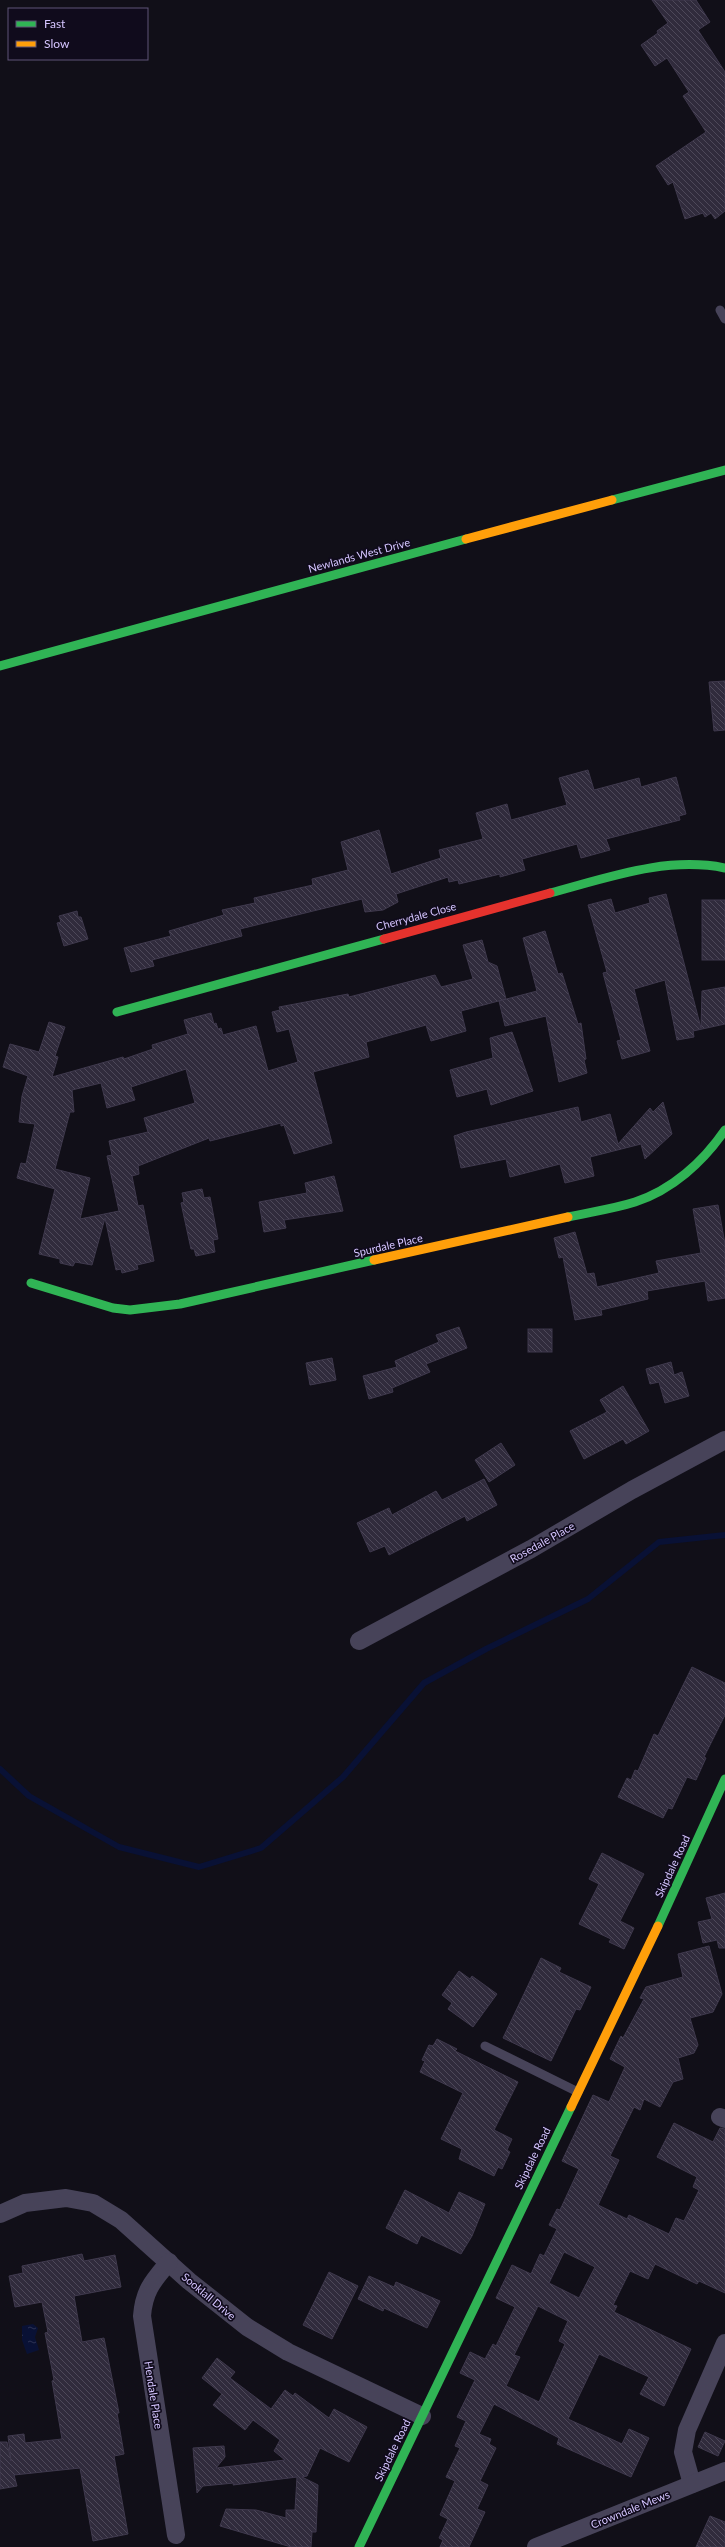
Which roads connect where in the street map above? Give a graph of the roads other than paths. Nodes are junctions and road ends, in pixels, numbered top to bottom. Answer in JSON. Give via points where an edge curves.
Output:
{"nodes":[{"id":1,"x":720,"y":310,"type":"dead end"},
{"id":2,"x":725,"y":319,"type":"edge"},
{"id":3,"x":725,"y":470,"type":"edge"},
{"id":4,"x":0,"y":666,"type":"edge"},
{"id":5,"x":725,"y":868,"type":"edge"},
{"id":6,"x":117,"y":1012,"type":"dead end"},
{"id":7,"x":725,"y":1130,"type":"edge"},
{"id":8,"x":31,"y":1283,"type":"dead end"},
{"id":9,"x":725,"y":1440,"type":"edge"},
{"id":10,"x":359,"y":1641,"type":"dead end"},
{"id":11,"x":725,"y":1779,"type":"edge"},
{"id":12,"x":485,"y":2046,"type":"dead end"},
{"id":13,"x":578,"y":2092,"type":"junction"},
{"id":14,"x":0,"y":2214,"type":"edge"},
{"id":15,"x":169,"y":2262,"type":"junction"},
{"id":16,"x":725,"y":2343,"type":"edge"},
{"id":17,"x":422,"y":2416,"type":"junction"},
{"id":18,"x":725,"y":2471,"type":"edge"},
{"id":19,"x":692,"y":2484,"type":"junction"},
{"id":20,"x":176,"y":2535,"type":"dead end"},
{"id":21,"x":359,"y":2547,"type":"edge"},
{"id":22,"x":536,"y":2547,"type":"edge"}],
"edges":[{"from":1,"to":2,"type":"lane"},
{"from":3,"to":4,"type":"street","name":"Newlands West Drive"},
{"from":5,"to":6,"type":"street","name":"Cherrydale Close","via":[[688,863],[602,879]]},
{"from":7,"to":8,"type":"street","name":"Spurdale Place","via":[[714,1148],[692,1170],[666,1188],[635,1202],[180,1304],[130,1310],[113,1308]]},
{"from":9,"to":10,"type":"street","name":"Rosedale Place","via":[[531,1549]]},
{"from":11,"to":13,"type":"street","name":"Skipdale Road"},
{"from":12,"to":13,"type":"lane"},
{"from":13,"to":17,"type":"street","name":"Skipdale Road"},
{"from":14,"to":15,"type":"street","name":"Sooklall Drive","via":[[25,2203],[66,2198],[81,2199],[111,2212]]},
{"from":15,"to":17,"type":"street","name":"Sooklall Drive","via":[[247,2328],[272,2344]]},
{"from":15,"to":20,"type":"street","name":"Hendale Place","via":[[149,2286],[143,2298],[142,2316]]},
{"from":16,"to":19,"type":"street","via":[[687,2430],[683,2452]]},
{"from":17,"to":21,"type":"street","name":"Skipdale Road"},
{"from":18,"to":19,"type":"street","name":"Crowndale Mews"},
{"from":19,"to":22,"type":"street","name":"Crowndale Mews"}]}
